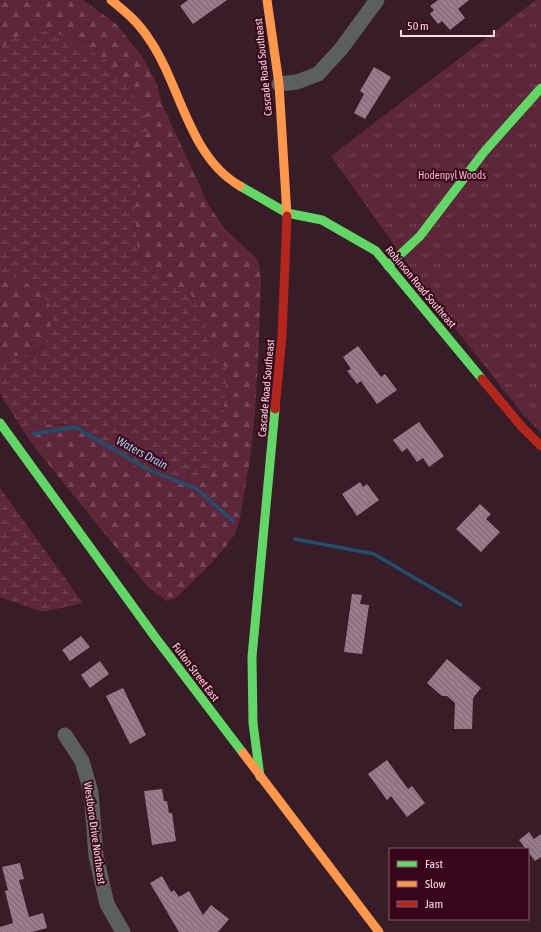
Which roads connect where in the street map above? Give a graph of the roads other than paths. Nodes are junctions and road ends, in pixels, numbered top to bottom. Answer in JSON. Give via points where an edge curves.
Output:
{"nodes":[{"id":1,"x":111,"y":0,"type":"edge"},
{"id":2,"x":267,"y":0,"type":"edge"},
{"id":3,"x":377,"y":0,"type":"edge"},
{"id":4,"x":279,"y":84,"type":"junction"},
{"id":5,"x":541,"y":88,"type":"edge"},
{"id":6,"x":286,"y":213,"type":"junction"},
{"id":7,"x":388,"y":266,"type":"junction"},
{"id":8,"x":0,"y":423,"type":"edge"},
{"id":9,"x":541,"y":446,"type":"edge"},
{"id":10,"x":65,"y":735,"type":"dead end"},
{"id":11,"x":260,"y":777,"type":"junction"},
{"id":12,"x":124,"y":932,"type":"edge"},
{"id":13,"x":378,"y":932,"type":"edge"}],
"edges":[{"from":1,"to":6,"type":"main road","name":"Robinson Road Southeast","via":[[133,18],[150,40],[171,79],[199,143],[216,166],[233,182]]},
{"from":2,"to":4,"type":"main road","name":"Cascade Road Southeast"},
{"from":3,"to":4,"type":"street","via":[[341,49],[318,74],[297,82]]},
{"from":4,"to":6,"type":"main road","name":"Cascade Road Southeast"},
{"from":5,"to":7,"type":"main road","via":[[484,152],[420,236]]},
{"from":6,"to":7,"type":"main road","name":"Robinson Road Southeast","via":[[322,220],[376,251]]},
{"from":6,"to":11,"type":"main road","name":"Cascade Road Southeast","via":[[282,336],[252,657],[253,723]]},
{"from":7,"to":9,"type":"main road","name":"Robinson Road Southeast","via":[[522,427]]},
{"from":8,"to":11,"type":"main road","name":"Fulton Street East"},
{"from":10,"to":12,"type":"street","name":"Westboro Drive Northeast","via":[[82,761],[91,792],[96,856],[107,904]]},
{"from":11,"to":13,"type":"main road","name":"Fulton Street East"}]}
